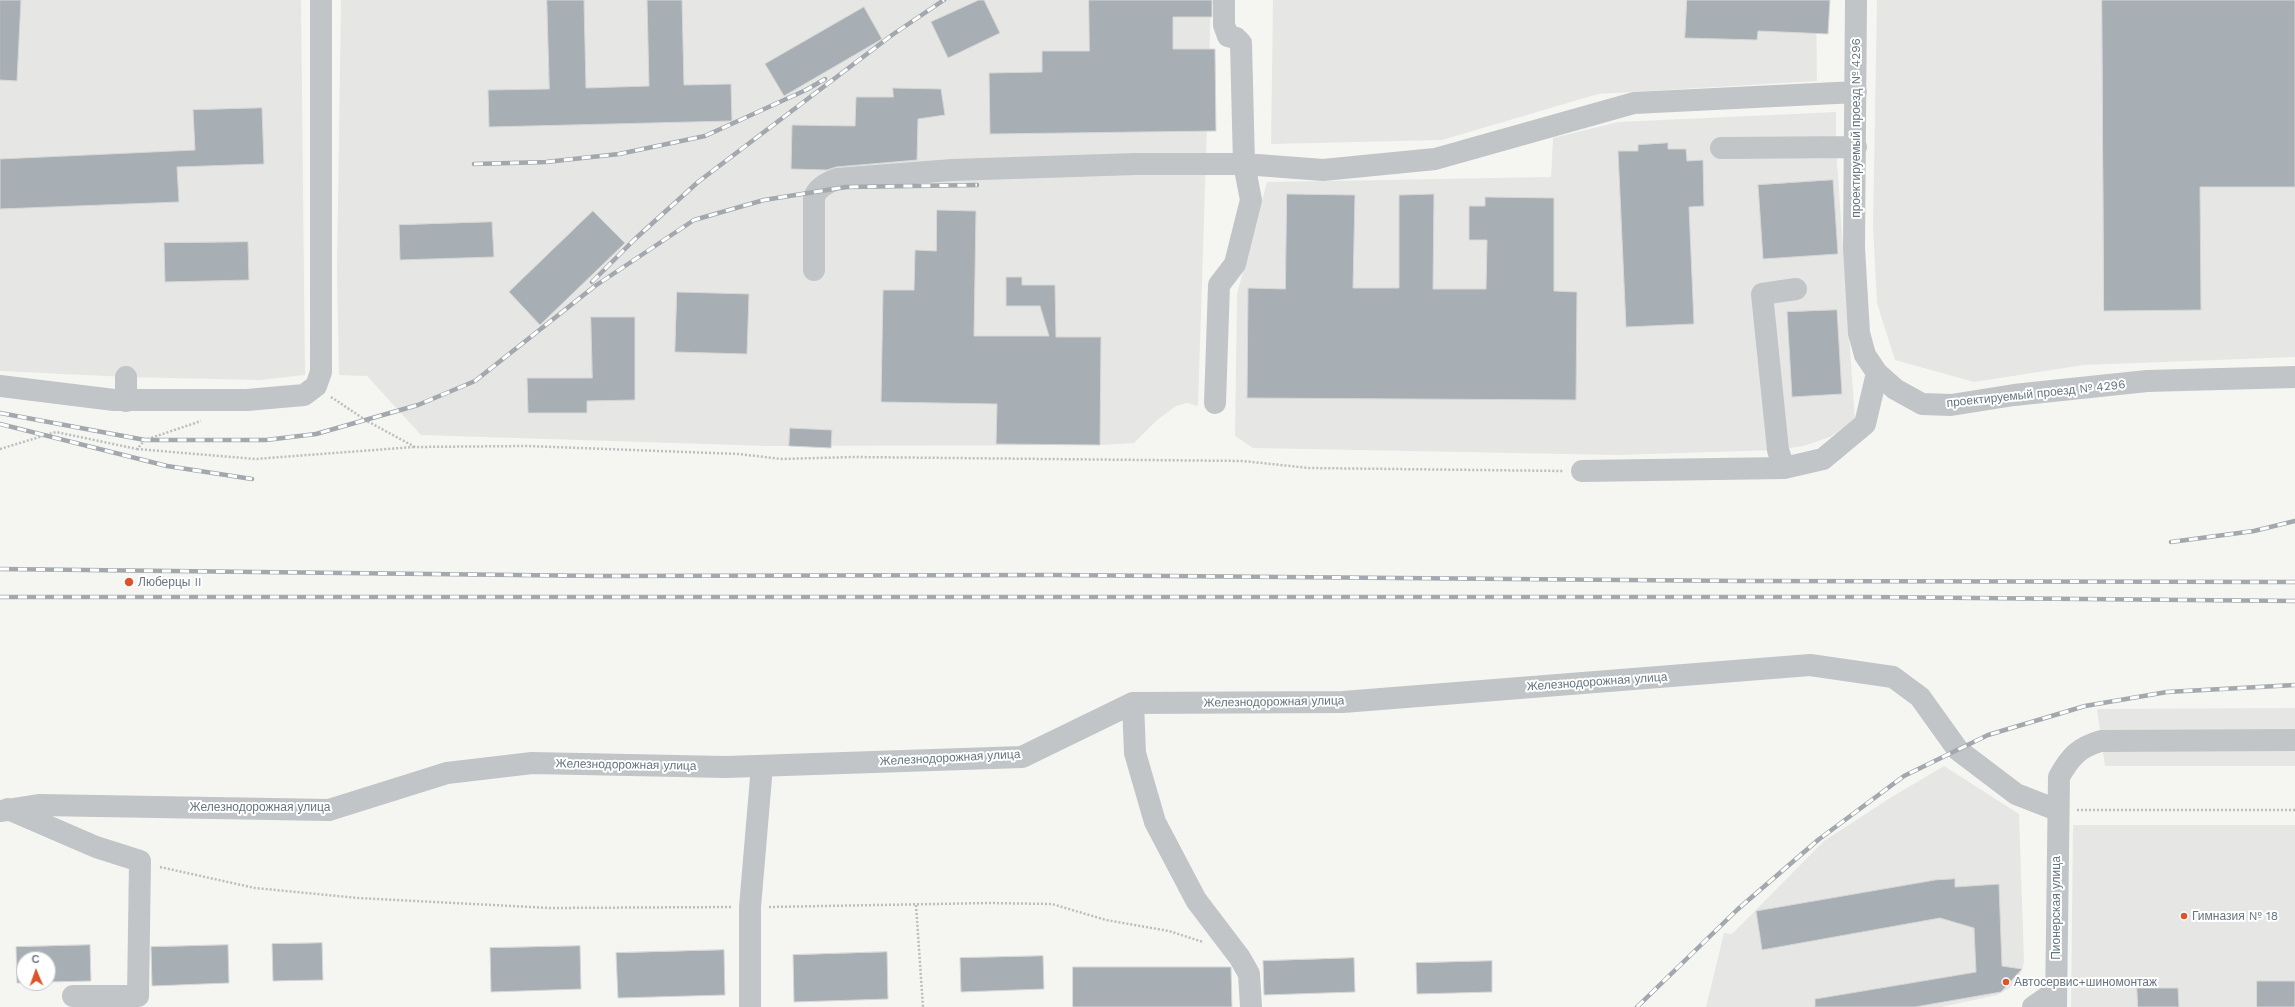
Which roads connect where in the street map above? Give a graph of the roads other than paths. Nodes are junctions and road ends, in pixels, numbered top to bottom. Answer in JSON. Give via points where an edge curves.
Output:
{"nodes":[{"id":1,"x":321,"y":0,"type":"edge"},
{"id":2,"x":1224,"y":0,"type":"edge"},
{"id":3,"x":1856,"y":0,"type":"edge"},
{"id":4,"x":1856,"y":92,"type":"junction"},
{"id":5,"x":1856,"y":147,"type":"junction"},
{"id":6,"x":1721,"y":148,"type":"dead end"},
{"id":7,"x":1244,"y":164,"type":"junction"},
{"id":8,"x":814,"y":270,"type":"dead end"},
{"id":9,"x":1796,"y":289,"type":"dead end"},
{"id":10,"x":1877,"y":373,"type":"junction"},
{"id":11,"x":2295,"y":376,"type":"edge"},
{"id":12,"x":126,"y":377,"type":"dead end"},
{"id":13,"x":0,"y":386,"type":"edge"},
{"id":14,"x":126,"y":401,"type":"junction"},
{"id":15,"x":1215,"y":403,"type":"dead end"},
{"id":16,"x":1784,"y":468,"type":"junction"},
{"id":17,"x":1582,"y":472,"type":"road end"},
{"id":18,"x":1133,"y":703,"type":"junction"},
{"id":19,"x":2295,"y":740,"type":"edge"},
{"id":20,"x":762,"y":766,"type":"junction"},
{"id":21,"x":4,"y":810,"type":"edge"},
{"id":22,"x":2057,"y":810,"type":"junction"},
{"id":23,"x":73,"y":996,"type":"dead end"},
{"id":24,"x":2056,"y":999,"type":"edge"},
{"id":25,"x":750,"y":1006,"type":"dead end"},
{"id":26,"x":1251,"y":1007,"type":"edge"},
{"id":27,"x":2032,"y":1007,"type":"edge"}],
"edges":[{"from":1,"to":14,"type":"street","via":[[321,372],[316,386],[304,395],[247,400]]},
{"from":2,"to":7,"type":"street","via":[[1224,25],[1228,36],[1236,38],[1241,44]]},
{"from":3,"to":4,"type":"street","name":"проектируемый проезд № 4296"},
{"from":4,"to":5,"type":"street","name":"проектируемый проезд № 4296"},
{"from":4,"to":7,"type":"street","via":[[1634,103],[1434,159],[1323,170]]},
{"from":5,"to":6,"type":"street"},
{"from":5,"to":10,"type":"street","name":"проектируемый проезд № 4296","via":[[1854,255],[1859,333],[1865,355]]},
{"from":7,"to":8,"type":"street","via":[[1136,164],[952,170],[837,179],[825,184],[814,197]]},
{"from":7,"to":15,"type":"street","via":[[1251,200],[1235,264],[1219,285]]},
{"from":9,"to":16,"type":"street","via":[[1762,294],[1778,450]]},
{"from":10,"to":11,"type":"street","name":"проектируемый проезд № 4296","via":[[1895,389],[1922,404],[1951,405],[2014,395],[2147,381]]},
{"from":10,"to":16,"type":"street","via":[[1864,424],[1823,459]]},
{"from":12,"to":14,"type":"street"},
{"from":13,"to":14,"type":"street"},
{"from":16,"to":17,"type":"street"},
{"from":18,"to":20,"type":"street","name":"Железнодорожная улица","via":[[1022,757]]},
{"from":18,"to":22,"type":"street","name":"Железнодорожная улица","via":[[1343,702],[1810,665],[1893,677],[1920,697],[1958,750],[2016,794]]},
{"from":18,"to":26,"type":"street","via":[[1135,753],[1155,822],[1196,900],[1249,974]]},
{"from":19,"to":22,"type":"street","name":"Пионерская улица","via":[[2108,740],[2090,744],[2070,757],[2059,777]]},
{"from":20,"to":21,"type":"street","name":"Железнодорожная улица","via":[[532,763],[447,773],[329,810],[40,805]]},
{"from":20,"to":25,"type":"street","via":[[750,907]]},
{"from":21,"to":23,"type":"street","via":[[96,847],[140,861],[138,996]]},
{"from":22,"to":24,"type":"street","name":"Пионерская улица"},
{"from":24,"to":27,"type":"street"}]}
